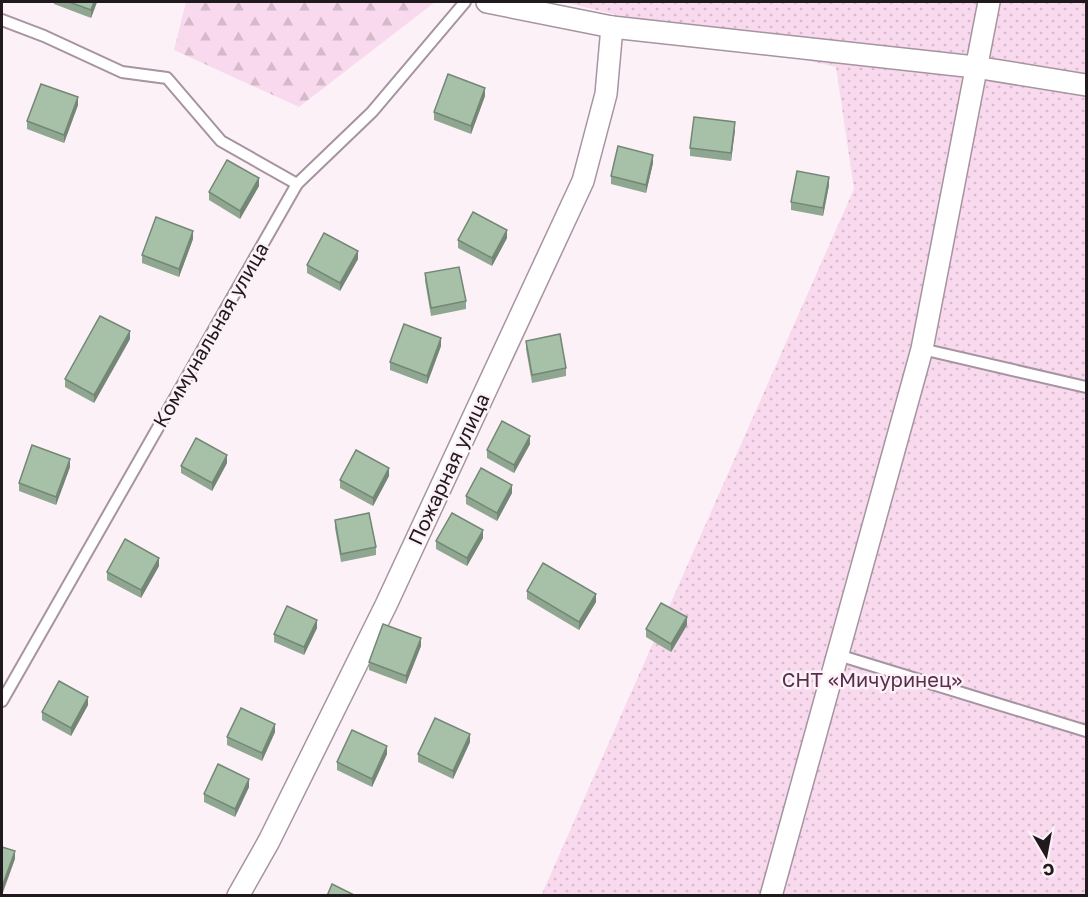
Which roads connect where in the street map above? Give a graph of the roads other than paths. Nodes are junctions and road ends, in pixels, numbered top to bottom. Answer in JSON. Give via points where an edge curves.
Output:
{"nodes":[{"id":1,"x":465,"y":2,"type":"edge"},
{"id":2,"x":487,"y":2,"type":"edge"},
{"id":3,"x":988,"y":2,"type":"edge"},
{"id":4,"x":2,"y":20,"type":"edge"},
{"id":5,"x":612,"y":27,"type":"junction"},
{"id":6,"x":975,"y":67,"type":"junction"},
{"id":7,"x":1086,"y":85,"type":"edge"},
{"id":8,"x":297,"y":184,"type":"junction"},
{"id":9,"x":922,"y":349,"type":"junction"},
{"id":10,"x":1086,"y":387,"type":"edge"},
{"id":11,"x":838,"y":655,"type":"junction"},
{"id":12,"x":2,"y":701,"type":"edge"},
{"id":13,"x":1086,"y":731,"type":"edge"},
{"id":14,"x":238,"y":896,"type":"edge"},
{"id":15,"x":771,"y":896,"type":"edge"}],
"edges":[{"from":1,"to":8,"type":"lane","name":"Коммунальная улица","via":[[372,112]]},
{"from":2,"to":5,"type":"street"},
{"from":3,"to":6,"type":"street"},
{"from":4,"to":8,"type":"lane","via":[[122,72],[167,78],[221,141]]},
{"from":5,"to":6,"type":"street"},
{"from":5,"to":14,"type":"street","name":"Пожарная улица","via":[[606,94],[583,181],[386,605]]},
{"from":6,"to":7,"type":"street"},
{"from":6,"to":9,"type":"street"},
{"from":8,"to":12,"type":"lane","name":"Коммунальная улица"},
{"from":9,"to":10,"type":"lane"},
{"from":9,"to":11,"type":"street"},
{"from":11,"to":13,"type":"lane"},
{"from":11,"to":15,"type":"street"}]}
